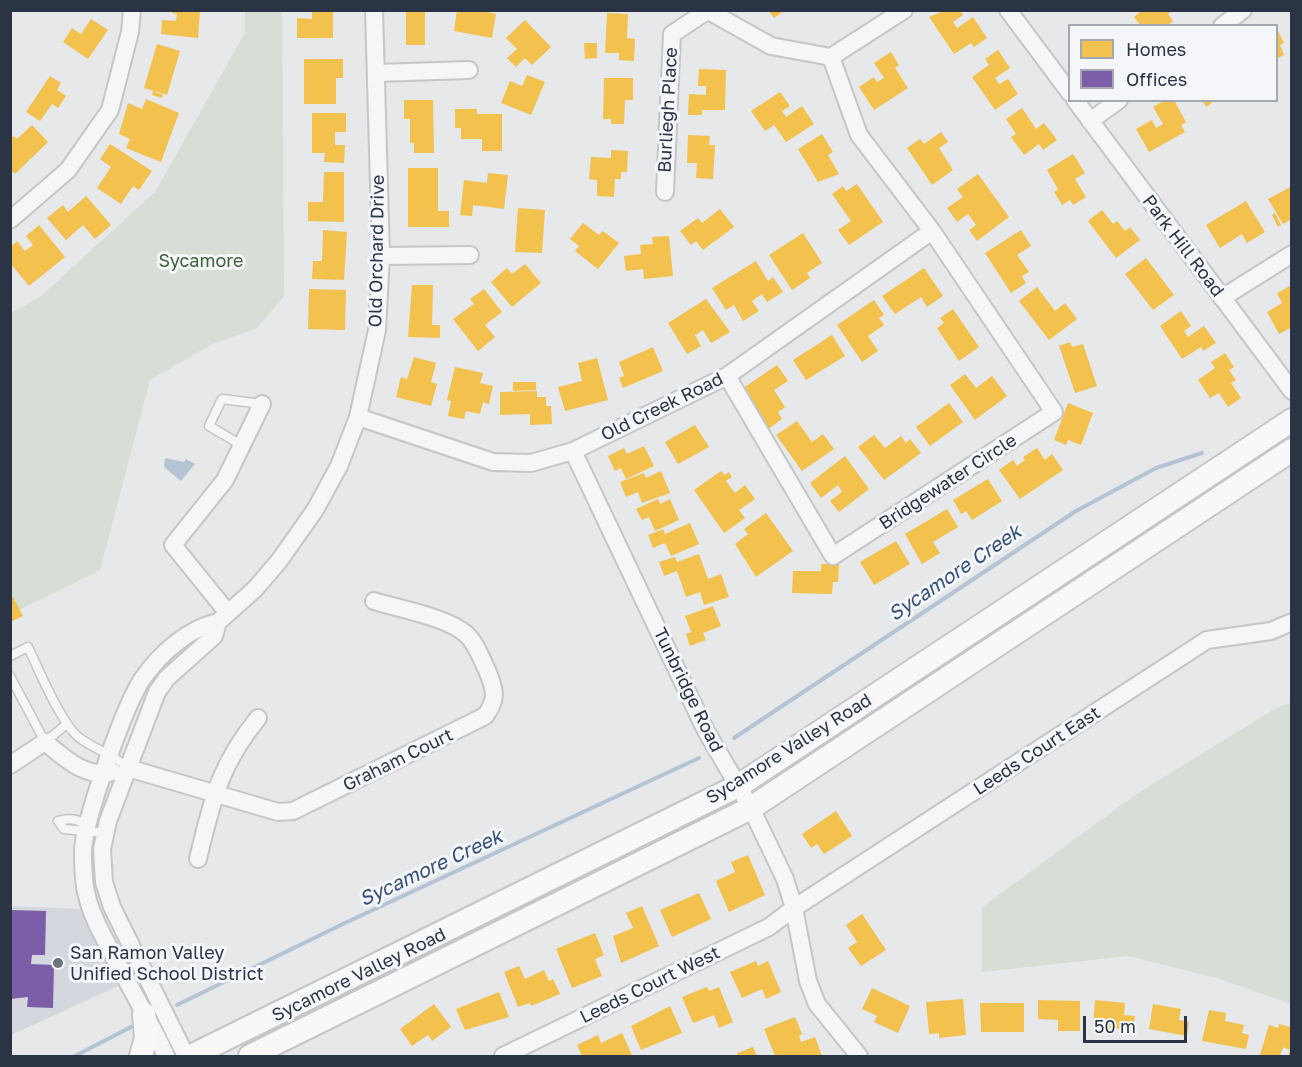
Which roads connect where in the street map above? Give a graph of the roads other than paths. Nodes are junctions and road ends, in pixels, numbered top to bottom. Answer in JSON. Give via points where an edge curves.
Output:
{"nodes":[{"id":1,"x":132,"y":10,"type":"edge"},
{"id":2,"x":374,"y":10,"type":"edge"},
{"id":3,"x":904,"y":10,"type":"edge"},
{"id":4,"x":1008,"y":10,"type":"edge"},
{"id":5,"x":1243,"y":10,"type":"edge"},
{"id":6,"x":707,"y":11,"type":"edge"},
{"id":7,"x":1225,"y":24,"type":"edge"},
{"id":8,"x":831,"y":57,"type":"junction"},
{"id":9,"x":469,"y":70,"type":"dead end"},
{"id":10,"x":376,"y":73,"type":"junction"},
{"id":11,"x":1068,"y":90,"type":"edge"},
{"id":12,"x":1076,"y":102,"type":"edge"},
{"id":13,"x":1116,"y":102,"type":"edge"},
{"id":14,"x":1090,"y":121,"type":"junction"},
{"id":15,"x":664,"y":192,"type":"dead end"},
{"id":16,"x":10,"y":220,"type":"edge"},
{"id":17,"x":932,"y":231,"type":"junction"},
{"id":18,"x":1292,"y":254,"type":"edge"},
{"id":19,"x":470,"y":255,"type":"dead end"},
{"id":20,"x":381,"y":256,"type":"junction"},
{"id":21,"x":1222,"y":298,"type":"junction"},
{"id":22,"x":727,"y":376,"type":"junction"},
{"id":23,"x":1292,"y":391,"type":"edge"},
{"id":24,"x":262,"y":404,"type":"joint"},
{"id":25,"x":358,"y":417,"type":"junction"},
{"id":26,"x":1292,"y":420,"type":"edge"},
{"id":27,"x":243,"y":446,"type":"junction"},
{"id":28,"x":1292,"y":450,"type":"edge"},
{"id":29,"x":573,"y":452,"type":"junction"},
{"id":30,"x":374,"y":601,"type":"dead end"},
{"id":31,"x":223,"y":618,"type":"junction"},
{"id":32,"x":1292,"y":622,"type":"edge"},
{"id":33,"x":10,"y":656,"type":"edge"},
{"id":34,"x":10,"y":676,"type":"edge"},
{"id":35,"x":258,"y":718,"type":"dead end"},
{"id":36,"x":67,"y":724,"type":"junction"},
{"id":37,"x":45,"y":742,"type":"junction"},
{"id":38,"x":112,"y":754,"type":"junction"},
{"id":39,"x":10,"y":765,"type":"edge"},
{"id":40,"x":128,"y":768,"type":"junction"},
{"id":41,"x":104,"y":774,"type":"junction"},
{"id":42,"x":738,"y":786,"type":"junction"},
{"id":43,"x":213,"y":795,"type":"junction"},
{"id":44,"x":751,"y":808,"type":"junction"},
{"id":45,"x":88,"y":830,"type":"junction"},
{"id":46,"x":106,"y":833,"type":"junction"},
{"id":47,"x":198,"y":859,"type":"dead end"},
{"id":48,"x":794,"y":908,"type":"junction"},
{"id":49,"x":144,"y":1014,"type":"junction"},
{"id":50,"x":141,"y":1056,"type":"edge"},
{"id":51,"x":166,"y":1056,"type":"edge"},
{"id":52,"x":186,"y":1056,"type":"edge"},
{"id":53,"x":191,"y":1056,"type":"edge"},
{"id":54,"x":250,"y":1056,"type":"edge"},
{"id":55,"x":503,"y":1056,"type":"edge"},
{"id":56,"x":860,"y":1056,"type":"edge"}],
"edges":[{"from":1,"to":16,"type":"street","via":[[110,110],[68,170]]},
{"from":2,"to":10,"type":"street","name":"Old Orchard Drive"},
{"from":3,"to":8,"type":"street"},
{"from":4,"to":11,"type":"street"},
{"from":5,"to":7,"type":"street"},
{"from":6,"to":8,"type":"street","via":[[771,46]]},
{"from":6,"to":15,"type":"street","name":"Burliegh Place","via":[[672,34]]},
{"from":8,"to":17,"type":"street","via":[[859,135]]},
{"from":9,"to":10,"type":"street"},
{"from":10,"to":20,"type":"street","name":"Old Orchard Drive"},
{"from":12,"to":14,"type":"street","name":"Park Hill Road"},
{"from":13,"to":14,"type":"street"},
{"from":14,"to":21,"type":"street","name":"Park Hill Road"},
{"from":17,"to":22,"type":"street","name":"Old Creek Road"},
{"from":17,"to":22,"type":"street","name":"Bridgewater Circle","via":[[1054,412],[833,556]]},
{"from":18,"to":21,"type":"street"},
{"from":19,"to":20,"type":"street"},
{"from":20,"to":25,"type":"street","name":"Old Orchard Drive","via":[[377,330]]},
{"from":21,"to":23,"type":"street","name":"Park Hill Road"},
{"from":22,"to":29,"type":"street","name":"Old Creek Road"},
{"from":24,"to":27,"type":"street"},
{"from":24,"to":27,"type":"lane","via":[[222,399],[213,417],[209,426]]},
{"from":25,"to":29,"type":"street","name":"Old Creek Road","via":[[493,462],[531,463]]},
{"from":25,"to":31,"type":"street","name":"Old Orchard Drive","via":[[339,466],[315,510],[279,561]]},
{"from":26,"to":42,"type":"main road","name":"Sycamore Valley Road"},
{"from":27,"to":31,"type":"street","via":[[225,480],[173,545]]},
{"from":28,"to":44,"type":"main road","name":"Sycamore Valley Road"},
{"from":29,"to":42,"type":"street","name":"Tunbridge Road","via":[[706,731]]},
{"from":30,"to":43,"type":"street","name":"Graham Court","via":[[454,626],[466,634],[496,690],[494,705],[485,716],[293,811],[278,812]]},
{"from":31,"to":38,"type":"street","name":"Old Orchard Drive","via":[[205,625],[158,659],[127,709]]},
{"from":31,"to":40,"type":"street","name":"Old Orchard Drive","via":[[214,636],[157,692]]},
{"from":32,"to":48,"type":"street","name":"Leeds Court East","via":[[1271,631],[1207,640]]},
{"from":33,"to":36,"type":"lane","via":[[28,647]]},
{"from":34,"to":37,"type":"lane"},
{"from":35,"to":43,"type":"street","via":[[235,746]]},
{"from":36,"to":37,"type":"lane"},
{"from":36,"to":38,"type":"lane","via":[[79,739]]},
{"from":37,"to":39,"type":"street"},
{"from":37,"to":41,"type":"street","via":[[81,769]]},
{"from":38,"to":40,"type":"lane"},
{"from":38,"to":41,"type":"street","name":"Old Orchard Drive"},
{"from":40,"to":41,"type":"street"},
{"from":40,"to":43,"type":"street","name":"Graham Court"},
{"from":40,"to":46,"type":"street","name":"Old Orchard Drive"},
{"from":41,"to":45,"type":"street","name":"Old Orchard Drive"},
{"from":42,"to":44,"type":"street","name":"Tunbridge Road"},
{"from":42,"to":53,"type":"main road","name":"Sycamore Valley Road"},
{"from":43,"to":47,"type":"street"},
{"from":44,"to":48,"type":"street","name":"Tunbridge Road","via":[[785,879]]},
{"from":44,"to":54,"type":"main road","name":"Sycamore Valley Road"},
{"from":45,"to":46,"type":"lane"},
{"from":45,"to":49,"type":"street","name":"Old Orchard Drive","via":[[83,849],[86,895]]},
{"from":46,"to":52,"type":"street","name":"Old Orchard Drive","via":[[102,864],[112,907]]},
{"from":48,"to":55,"type":"street","name":"Leeds Court West","via":[[770,927]]},
{"from":48,"to":56,"type":"street","name":"Tunbridge Road","via":[[808,981],[817,1004]]},
{"from":49,"to":50,"type":"main road","via":[[146,1038]]},
{"from":49,"to":51,"type":"street","name":"Old Orchard Drive"}]}
